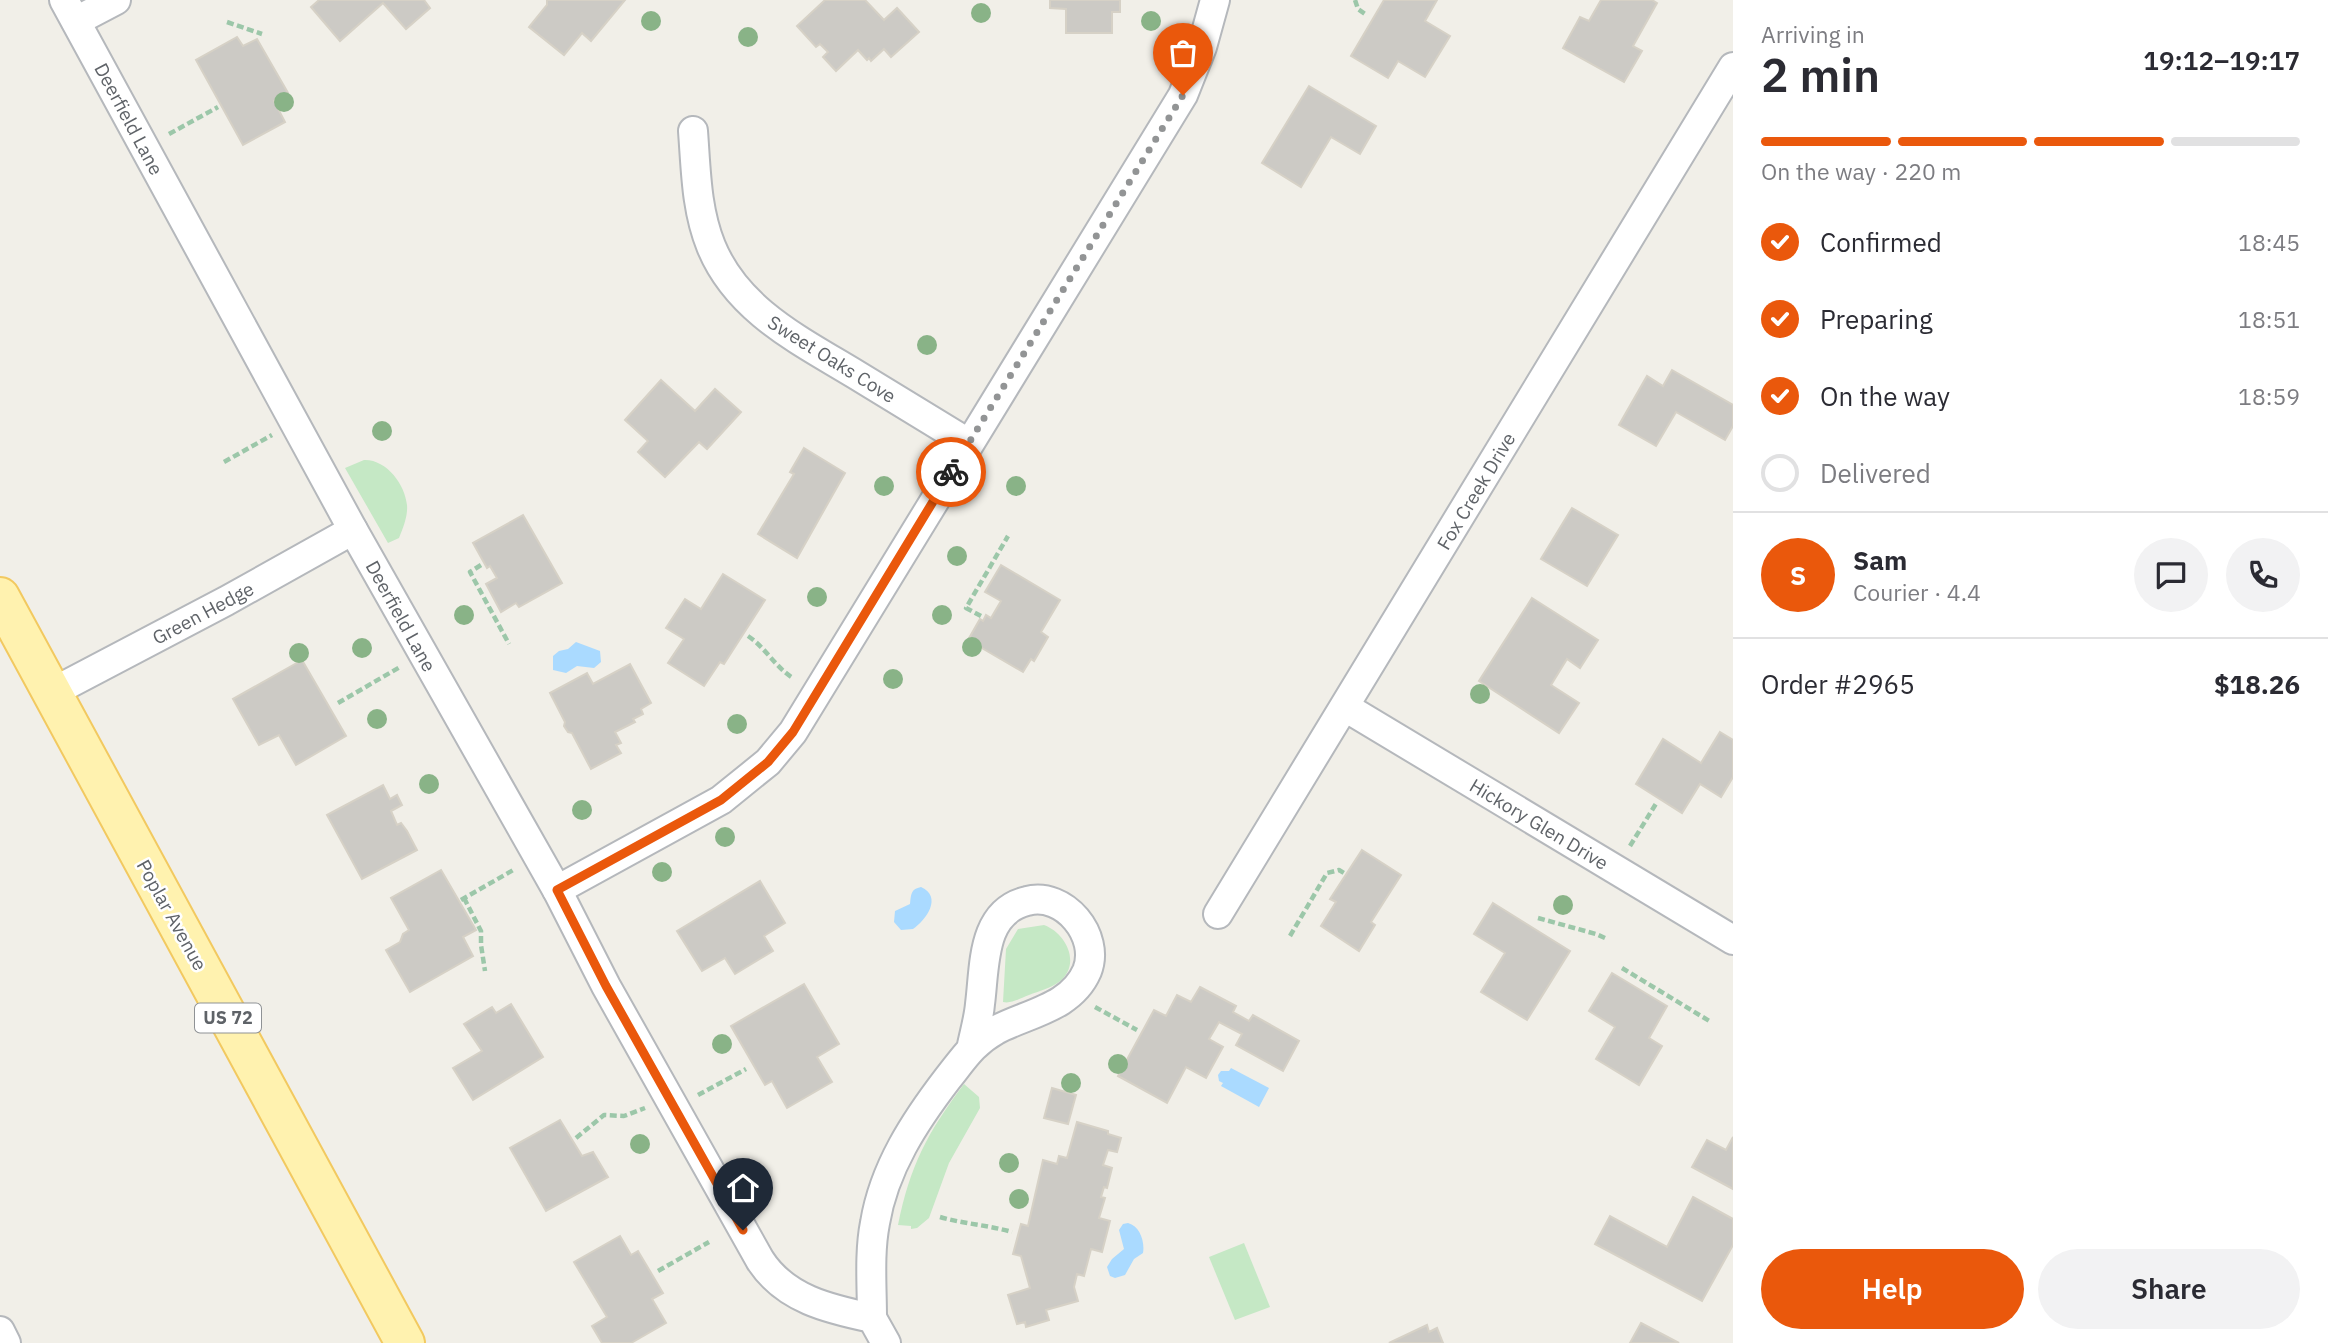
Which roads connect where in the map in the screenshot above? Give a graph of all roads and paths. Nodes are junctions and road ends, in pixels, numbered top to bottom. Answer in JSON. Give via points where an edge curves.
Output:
{"nodes":[{"id":1,"x":116,"y":0,"type":"edge"},
{"id":2,"x":1215,"y":0,"type":"edge"},
{"id":3,"x":1355,"y":0,"type":"edge"},
{"id":4,"x":70,"y":10,"type":"edge"},
{"id":5,"x":1364,"y":14,"type":"dead end"},
{"id":6,"x":227,"y":22,"type":"dead end"},
{"id":7,"x":262,"y":34,"type":"dead end"},
{"id":8,"x":1733,"y":67,"type":"edge"},
{"id":9,"x":218,"y":107,"type":"dead end"},
{"id":10,"x":693,"y":131,"type":"dead end"},
{"id":11,"x":164,"y":136,"type":"dead end"},
{"id":12,"x":276,"y":433,"type":"dead end"},
{"id":13,"x":968,"y":443,"type":"junction"},
{"id":14,"x":224,"y":462,"type":"dead end"},
{"id":15,"x":353,"y":530,"type":"junction"},
{"id":16,"x":1008,"y":536,"type":"dead end"},
{"id":17,"x":481,"y":565,"type":"dead end"},
{"id":18,"x":0,"y":597,"type":"edge"},
{"id":19,"x":981,"y":616,"type":"dead end"},
{"id":20,"x":748,"y":636,"type":"dead end"},
{"id":21,"x":509,"y":644,"type":"dead end"},
{"id":22,"x":405,"y":664,"type":"dead end"},
{"id":23,"x":801,"y":682,"type":"dead end"},
{"id":24,"x":51,"y":692,"type":"junction"},
{"id":25,"x":338,"y":703,"type":"dead end"},
{"id":26,"x":1345,"y":707,"type":"junction"},
{"id":27,"x":1657,"y":802,"type":"dead end"},
{"id":28,"x":1627,"y":852,"type":"dead end"},
{"id":29,"x":516,"y":869,"type":"dead end"},
{"id":30,"x":1344,"y":873,"type":"dead end"},
{"id":31,"x":557,"y":890,"type":"junction"},
{"id":32,"x":1218,"y":914,"type":"dead end"},
{"id":33,"x":1538,"y":918,"type":"dead end"},
{"id":34,"x":1290,"y":936,"type":"dead end"},
{"id":35,"x":1605,"y":938,"type":"dead end"},
{"id":36,"x":1733,"y":940,"type":"edge"},
{"id":37,"x":1622,"y":968,"type":"dead end"},
{"id":38,"x":485,"y":971,"type":"dead end"},
{"id":39,"x":1093,"y":1005,"type":"dead end"},
{"id":40,"x":1711,"y":1022,"type":"dead end"},
{"id":41,"x":1137,"y":1030,"type":"dead end"},
{"id":42,"x":972,"y":1045,"type":"junction"},
{"id":43,"x":746,"y":1069,"type":"dead end"},
{"id":44,"x":694,"y":1097,"type":"dead end"},
{"id":45,"x":650,"y":1105,"type":"dead end"},
{"id":46,"x":576,"y":1139,"type":"dead end"},
{"id":47,"x":940,"y":1217,"type":"dead end"},
{"id":48,"x":1012,"y":1232,"type":"dead end"},
{"id":49,"x":709,"y":1242,"type":"dead end"},
{"id":50,"x":658,"y":1271,"type":"dead end"},
{"id":51,"x":872,"y":1318,"type":"junction"},
{"id":52,"x":0,"y":1331,"type":"edge"},
{"id":53,"x":6,"y":1343,"type":"edge"},
{"id":54,"x":405,"y":1343,"type":"edge"},
{"id":55,"x":886,"y":1343,"type":"edge"}],
"edges":[{"from":1,"to":4,"type":"street"},
{"from":2,"to":13,"type":"street","via":[[1183,95]]},
{"from":3,"to":5,"type":"path"},
{"from":4,"to":15,"type":"street","name":"Deerfield Lane"},
{"from":6,"to":7,"type":"path"},
{"from":8,"to":26,"type":"street","name":"Fox Creek Drive"},
{"from":9,"to":11,"type":"path"},
{"from":10,"to":13,"type":"street","name":"Sweet Oaks Cove","via":[[702,222],[732,284],[764,316],[799,341]]},
{"from":12,"to":14,"type":"path"},
{"from":13,"to":31,"type":"street","via":[[793,732],[768,762],[721,800]]},
{"from":15,"to":24,"type":"street","name":"Green Hedge"},
{"from":15,"to":31,"type":"street","name":"Deerfield Lane"},
{"from":16,"to":19,"type":"path","via":[[966,608]]},
{"from":17,"to":21,"type":"path","via":[[470,572]]},
{"from":18,"to":24,"type":"main road","name":"Poplar Avenue","number":"US 72"},
{"from":20,"to":23,"type":"path"},
{"from":22,"to":25,"type":"path"},
{"from":24,"to":54,"type":"main road","name":"Poplar Avenue","number":"US 72"},
{"from":26,"to":32,"type":"street","name":"Fox Creek Drive"},
{"from":26,"to":36,"type":"street","name":"Hickory Glen Drive"},
{"from":27,"to":28,"type":"path"},
{"from":29,"to":38,"type":"path","via":[[462,899],[481,931]]},
{"from":30,"to":34,"type":"path","via":[[1327,873]]},
{"from":31,"to":51,"type":"street","name":"Deerfield Lane","via":[[606,986],[769,1274],[800,1296]]},
{"from":33,"to":35,"type":"path"},
{"from":37,"to":40,"type":"path"},
{"from":39,"to":41,"type":"path"},
{"from":42,"to":42,"type":"street","via":[[1063,1002],[1077,988],[1090,960],[1089,946],[1082,925],[1068,912],[1051,902],[1031,900],[1004,911],[990,936]]},
{"from":42,"to":51,"type":"street","via":[[922,1112],[886,1181],[874,1224]]},
{"from":43,"to":44,"type":"path"},
{"from":45,"to":46,"type":"path","via":[[631,1115],[604,1115]]},
{"from":47,"to":48,"type":"path"},
{"from":49,"to":50,"type":"path"},
{"from":51,"to":55,"type":"street"},
{"from":52,"to":53,"type":"street"}]}
